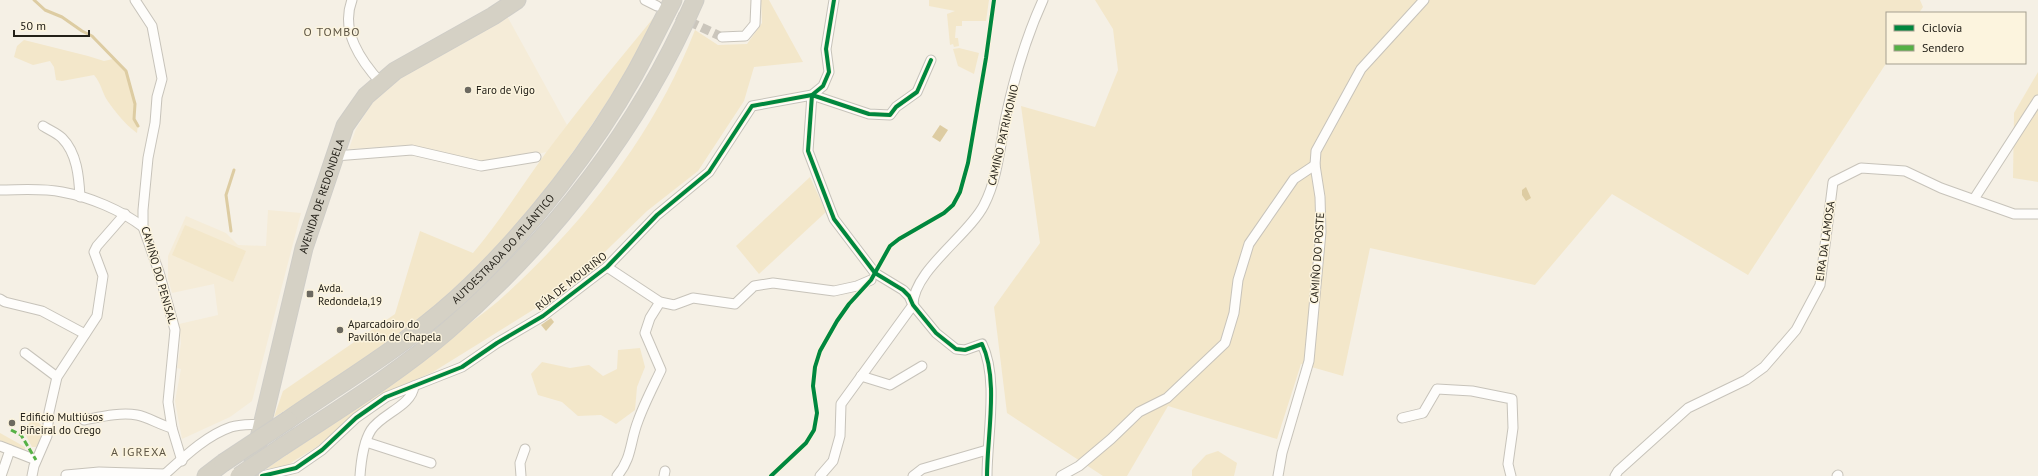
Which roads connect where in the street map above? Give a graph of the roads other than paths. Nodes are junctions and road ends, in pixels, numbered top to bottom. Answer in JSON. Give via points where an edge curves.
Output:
{"nodes":[{"id":1,"x":135,"y":0,"type":"edge"},
{"id":2,"x":352,"y":0,"type":"edge"},
{"id":3,"x":645,"y":0,"type":"edge"},
{"id":4,"x":673,"y":0,"type":"edge"},
{"id":5,"x":696,"y":0,"type":"edge"},
{"id":6,"x":756,"y":0,"type":"edge"},
{"id":7,"x":834,"y":0,"type":"edge"},
{"id":8,"x":1043,"y":0,"type":"edge"},
{"id":9,"x":1424,"y":0,"type":"edge"},
{"id":10,"x":511,"y":2,"type":"edge"},
{"id":11,"x":657,"y":6,"type":"tunnel mouth"},
{"id":12,"x":722,"y":37,"type":"tunnel mouth"},
{"id":13,"x":931,"y":60,"type":"dead end"},
{"id":14,"x":381,"y":83,"type":"junction"},
{"id":15,"x":812,"y":95,"type":"junction"},
{"id":16,"x":2038,"y":100,"type":"edge"},
{"id":17,"x":43,"y":126,"type":"dead end"},
{"id":18,"x":335,"y":156,"type":"junction"},
{"id":19,"x":536,"y":156,"type":"dead end"},
{"id":20,"x":1315,"y":165,"type":"junction"},
{"id":21,"x":0,"y":190,"type":"edge"},
{"id":22,"x":80,"y":197,"type":"junction"},
{"id":23,"x":1974,"y":199,"type":"junction"},
{"id":24,"x":125,"y":214,"type":"junction"},
{"id":25,"x":2038,"y":214,"type":"edge"},
{"id":26,"x":143,"y":227,"type":"junction"},
{"id":27,"x":607,"y":267,"type":"junction"},
{"id":28,"x":871,"y":280,"type":"dead end"},
{"id":29,"x":0,"y":299,"type":"edge"},
{"id":30,"x":660,"y":302,"type":"junction"},
{"id":31,"x":913,"y":305,"type":"junction"},
{"id":32,"x":85,"y":334,"type":"junction"},
{"id":33,"x":25,"y":354,"type":"dead end"},
{"id":34,"x":922,"y":366,"type":"dead end"},
{"id":35,"x":861,"y":376,"type":"junction"},
{"id":36,"x":57,"y":377,"type":"junction"},
{"id":37,"x":414,"y":386,"type":"junction"},
{"id":38,"x":1402,"y":418,"type":"dead end"},
{"id":39,"x":84,"y":420,"type":"dead end"},
{"id":40,"x":262,"y":424,"type":"junction"},
{"id":41,"x":172,"y":428,"type":"junction"},
{"id":42,"x":366,"y":442,"type":"junction"},
{"id":43,"x":0,"y":446,"type":"edge"},
{"id":44,"x":525,"y":449,"type":"dead end"},
{"id":45,"x":10,"y":450,"type":"junction"},
{"id":46,"x":987,"y":450,"type":"junction"},
{"id":47,"x":36,"y":460,"type":"junction"},
{"id":48,"x":182,"y":461,"type":"junction"},
{"id":49,"x":431,"y":463,"type":"dead end"},
{"id":50,"x":66,"y":475,"type":"dead end"},
{"id":51,"x":164,"y":475,"type":"edge"},
{"id":52,"x":1,"y":476,"type":"edge"},
{"id":53,"x":32,"y":476,"type":"edge"},
{"id":54,"x":206,"y":476,"type":"edge"},
{"id":55,"x":239,"y":476,"type":"edge"},
{"id":56,"x":250,"y":476,"type":"edge"},
{"id":57,"x":262,"y":476,"type":"edge"},
{"id":58,"x":360,"y":476,"type":"edge"},
{"id":59,"x":521,"y":476,"type":"edge"},
{"id":60,"x":617,"y":476,"type":"edge"},
{"id":61,"x":820,"y":476,"type":"edge"},
{"id":62,"x":913,"y":476,"type":"edge"},
{"id":63,"x":987,"y":476,"type":"edge"},
{"id":64,"x":1062,"y":476,"type":"edge"},
{"id":65,"x":1278,"y":476,"type":"edge"},
{"id":66,"x":1511,"y":476,"type":"edge"},
{"id":67,"x":1615,"y":476,"type":"edge"}],
"edges":[{"from":1,"to":26,"type":"street","name":"CAMIÑO DO PENISAL","via":[[152,26],[162,80],[148,158]]},
{"from":2,"to":14,"type":"street","via":[[349,8],[353,42],[361,60]]},
{"from":3,"to":11,"type":"street"},
{"from":4,"to":54,"type":"highway","name":"AUTOESTRADA DO ATLÁNTICO","bridge":true,"via":[[633,76],[583,155],[516,238],[470,286],[415,332]]},
{"from":5,"to":55,"type":"highway","name":"AUTOESTRADA DO ATLÁNTICO","bridge":true,"via":[[682,32],[638,109],[595,174],[535,247],[448,330],[375,386]]},
{"from":6,"to":12,"type":"street","via":[[754,24],[746,36]]},
{"from":7,"to":15,"type":"street","via":[[826,49],[829,72],[823,86]]},
{"from":8,"to":31,"type":"street","name":"CAMIÑO PATRIMONIO","via":[[1013,87],[992,184],[984,206],[968,228],[938,258],[913,295]]},
{"from":9,"to":20,"type":"street","name":"CAMIÑO DO POSTE","via":[[1361,70],[1316,151]]},
{"from":10,"to":14,"type":"highway","name":"AVENIDA DE REDONDELA","via":[[395,71]]},
{"from":13,"to":15,"type":"street","via":[[917,92],[896,107],[890,115],[869,114]]},
{"from":14,"to":18,"type":"highway","name":"AVENIDA DE REDONDELA","via":[[366,96],[345,126]]},
{"from":15,"to":27,"type":"street","name":"RÚA DE MOURIÑO","via":[[752,106],[709,172],[657,215]]},
{"from":15,"to":31,"type":"street","via":[[808,151],[834,219],[875,273],[903,290],[910,296]]},
{"from":16,"to":23,"type":"street"},
{"from":17,"to":22,"type":"street","via":[[62,138],[72,155],[78,172]]},
{"from":18,"to":19,"type":"street","via":[[412,150],[481,166]]},
{"from":18,"to":40,"type":"highway","name":"AVENIDA DE REDONDELA","via":[[304,248]]},
{"from":20,"to":64,"type":"street","via":[[1294,179],[1249,244],[1238,280],[1234,314],[1225,343],[1167,398],[1139,412],[1079,466]]},
{"from":20,"to":65,"type":"street","name":"CAMIÑO DO POSTE","via":[[1320,197],[1321,232],[1309,361],[1282,452]]},
{"from":21,"to":22,"type":"street","via":[[47,191]]},
{"from":22,"to":24,"type":"street"},
{"from":23,"to":25,"type":"street","via":[[2014,214]]},
{"from":23,"to":67,"type":"street","name":"EIRA DA LAMOSA","via":[[1941,188],[1905,171],[1861,168],[1833,182],[1820,285],[1796,330],[1764,367],[1746,380],[1688,408]]},
{"from":24,"to":26,"type":"street"},
{"from":24,"to":32,"type":"street","via":[[96,246],[94,252],[103,276],[97,316]]},
{"from":26,"to":41,"type":"street","name":"CAMIÑO DO PENISAL","via":[[175,330],[168,402]]},
{"from":27,"to":30,"type":"street"},
{"from":27,"to":37,"type":"street","name":"RÚA DE MOURIÑO","via":[[543,316],[462,367]]},
{"from":28,"to":30,"type":"street","via":[[834,291],[773,283],[754,286],[735,304],[693,298],[674,305]]},
{"from":29,"to":32,"type":"street","via":[[42,311]]},
{"from":30,"to":60,"type":"street","via":[[650,318],[646,333],[661,370],[638,421],[631,451]]},
{"from":31,"to":35,"type":"street","name":"CAMIÑO PATRIMONIO"},
{"from":31,"to":46,"type":"street","via":[[936,333],[956,349],[965,350],[982,344],[988,356],[991,375]]},
{"from":32,"to":36,"type":"street"},
{"from":33,"to":36,"type":"street"},
{"from":34,"to":35,"type":"street","via":[[890,385]]},
{"from":35,"to":61,"type":"street","name":"CAMIÑO PATRIMONIO","via":[[841,404],[840,436],[833,461]]},
{"from":36,"to":47,"type":"street","via":[[49,412],[47,436]]},
{"from":37,"to":42,"type":"street","via":[[407,399],[372,429]]},
{"from":37,"to":57,"type":"street","name":"RÚA DE MOURIÑO","via":[[386,397],[362,413],[322,450],[296,468]]},
{"from":38,"to":66,"type":"street","via":[[1423,413],[1437,389],[1472,391],[1512,399],[1513,428],[1508,464]]},
{"from":39,"to":41,"type":"street","via":[[137,415]]},
{"from":40,"to":48,"type":"street","via":[[233,427],[218,433],[203,442]]},
{"from":40,"to":56,"type":"highway","name":"AVENIDA DE REDONDELA"},
{"from":41,"to":48,"type":"street","name":"CAMIÑO DO PENISAL"},
{"from":42,"to":49,"type":"street"},
{"from":42,"to":58,"type":"street"},
{"from":43,"to":45,"type":"street"},
{"from":44,"to":59,"type":"street","via":[[520,463]]},
{"from":45,"to":47,"type":"street"},
{"from":45,"to":52,"type":"street"},
{"from":46,"to":62,"type":"street","via":[[922,469]]},
{"from":46,"to":63,"type":"street"},
{"from":47,"to":53,"type":"street"},
{"from":48,"to":51,"type":"street"},
{"from":50,"to":51,"type":"street","via":[[99,472]]}]}
